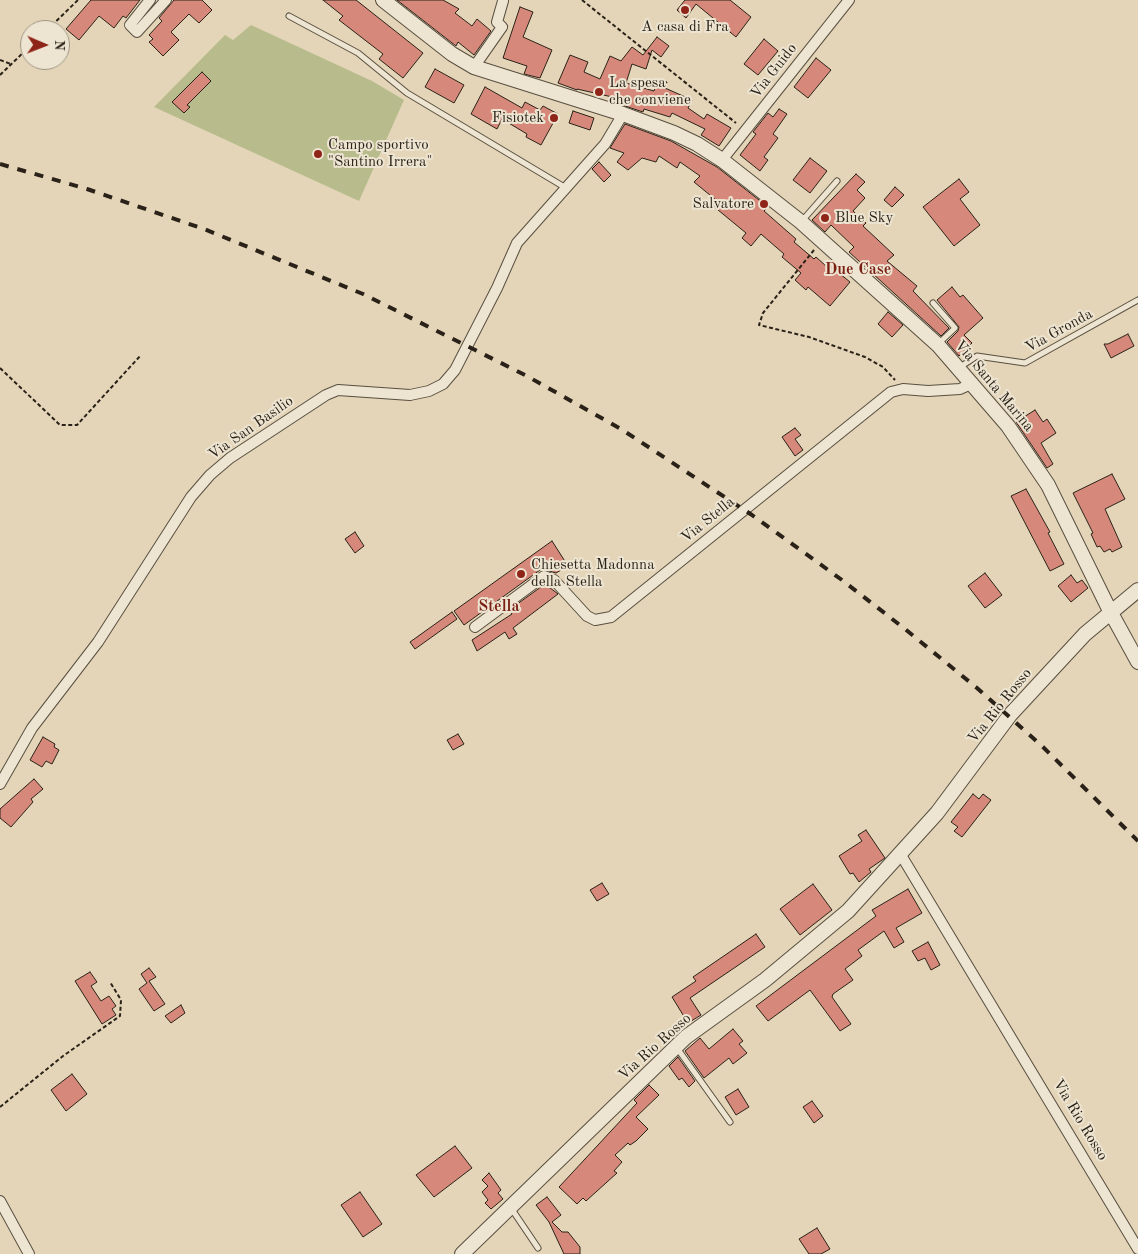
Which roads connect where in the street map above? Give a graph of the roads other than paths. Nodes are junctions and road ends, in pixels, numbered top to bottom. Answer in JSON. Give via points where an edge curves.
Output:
{"nodes":[{"id":1,"x":150,"y":0,"type":"edge"},
{"id":2,"x":166,"y":0,"type":"edge"},
{"id":3,"x":383,"y":0,"type":"edge"},
{"id":4,"x":849,"y":0,"type":"edge"},
{"id":5,"x":503,"y":1,"type":"edge"},
{"id":6,"x":288,"y":16,"type":"dead end"},
{"id":7,"x":474,"y":67,"type":"junction"},
{"id":8,"x":624,"y":114,"type":"junction"},
{"id":9,"x":722,"y":160,"type":"junction"},
{"id":10,"x":837,"y":181,"type":"dead end"},
{"id":11,"x":566,"y":188,"type":"junction"},
{"id":12,"x":801,"y":222,"type":"junction"},
{"id":13,"x":1138,"y":300,"type":"edge"},
{"id":14,"x":933,"y":303,"type":"dead end"},
{"id":15,"x":938,"y":345,"type":"junction"},
{"id":16,"x":959,"y":367,"type":"junction"},
{"id":17,"x":973,"y":383,"type":"junction"},
{"id":18,"x":1138,"y":590,"type":"edge"},
{"id":19,"x":1110,"y":611,"type":"junction"},
{"id":20,"x":475,"y":627,"type":"dead end"},
{"id":21,"x":1138,"y":662,"type":"edge"},
{"id":22,"x":0,"y":784,"type":"edge"},
{"id":23,"x":901,"y":855,"type":"junction"},
{"id":24,"x":676,"y":1046,"type":"junction"},
{"id":25,"x":730,"y":1122,"type":"dead end"},
{"id":26,"x":0,"y":1201,"type":"edge"},
{"id":27,"x":511,"y":1207,"type":"junction"},
{"id":28,"x":538,"y":1248,"type":"dead end"},
{"id":29,"x":1138,"y":1249,"type":"edge"},
{"id":30,"x":29,"y":1254,"type":"edge"},
{"id":31,"x":462,"y":1254,"type":"edge"}],
"edges":[{"from":1,"to":2,"type":"street","via":[[130,25],[138,32]]},
{"from":3,"to":7,"type":"street","name":"Via Santa Marina","via":[[452,54]]},
{"from":4,"to":9,"type":"street","name":"Via Guido"},
{"from":5,"to":7,"type":"street","via":[[497,22],[502,27]]},
{"from":6,"to":11,"type":"lane","via":[[358,53],[407,93]]},
{"from":7,"to":8,"type":"street","name":"Via Santa Marina"},
{"from":8,"to":9,"type":"street","name":"Via Santa Marina","via":[[674,133]]},
{"from":8,"to":11,"type":"street","name":"Via San Basilio","via":[[605,144]]},
{"from":9,"to":12,"type":"street","name":"Via Santa Marina"},
{"from":10,"to":12,"type":"lane"},
{"from":11,"to":22,"type":"street","name":"Via San Basilio","via":[[517,243],[455,370],[443,384],[410,395],[345,390],[326,395],[230,458],[210,475],[191,497],[98,642],[32,728]]},
{"from":12,"to":15,"type":"street","name":"Via Santa Marina"},
{"from":13,"to":16,"type":"lane","name":"Via Gronda","via":[[1025,363],[977,356]]},
{"from":14,"to":15,"type":"lane","via":[[955,328]]},
{"from":15,"to":16,"type":"street","name":"Via Santa Marina"},
{"from":16,"to":17,"type":"street","name":"Via Santa Marina"},
{"from":17,"to":19,"type":"street","name":"Via Santa Marina","via":[[1034,463]]},
{"from":17,"to":20,"type":"street","name":"Via Stella","via":[[960,389],[928,391],[903,388],[891,392],[611,617],[595,620],[587,616],[554,580],[544,576]]},
{"from":18,"to":19,"type":"street","name":"Via Rio Rosso"},
{"from":19,"to":21,"type":"street","name":"Via Santa Marina"},
{"from":19,"to":23,"type":"street","name":"Via Rio Rosso","via":[[1063,656],[1010,715],[937,813]]},
{"from":23,"to":24,"type":"street","name":"Via Rio Rosso","via":[[848,911],[807,947]]},
{"from":23,"to":29,"type":"street","name":"Via Rio Rosso"},
{"from":24,"to":25,"type":"lane"},
{"from":24,"to":27,"type":"street","name":"Via Rio Rosso"},
{"from":26,"to":30,"type":"street"},
{"from":27,"to":28,"type":"lane"},
{"from":27,"to":31,"type":"street","name":"Via Rio Rosso"}]}
